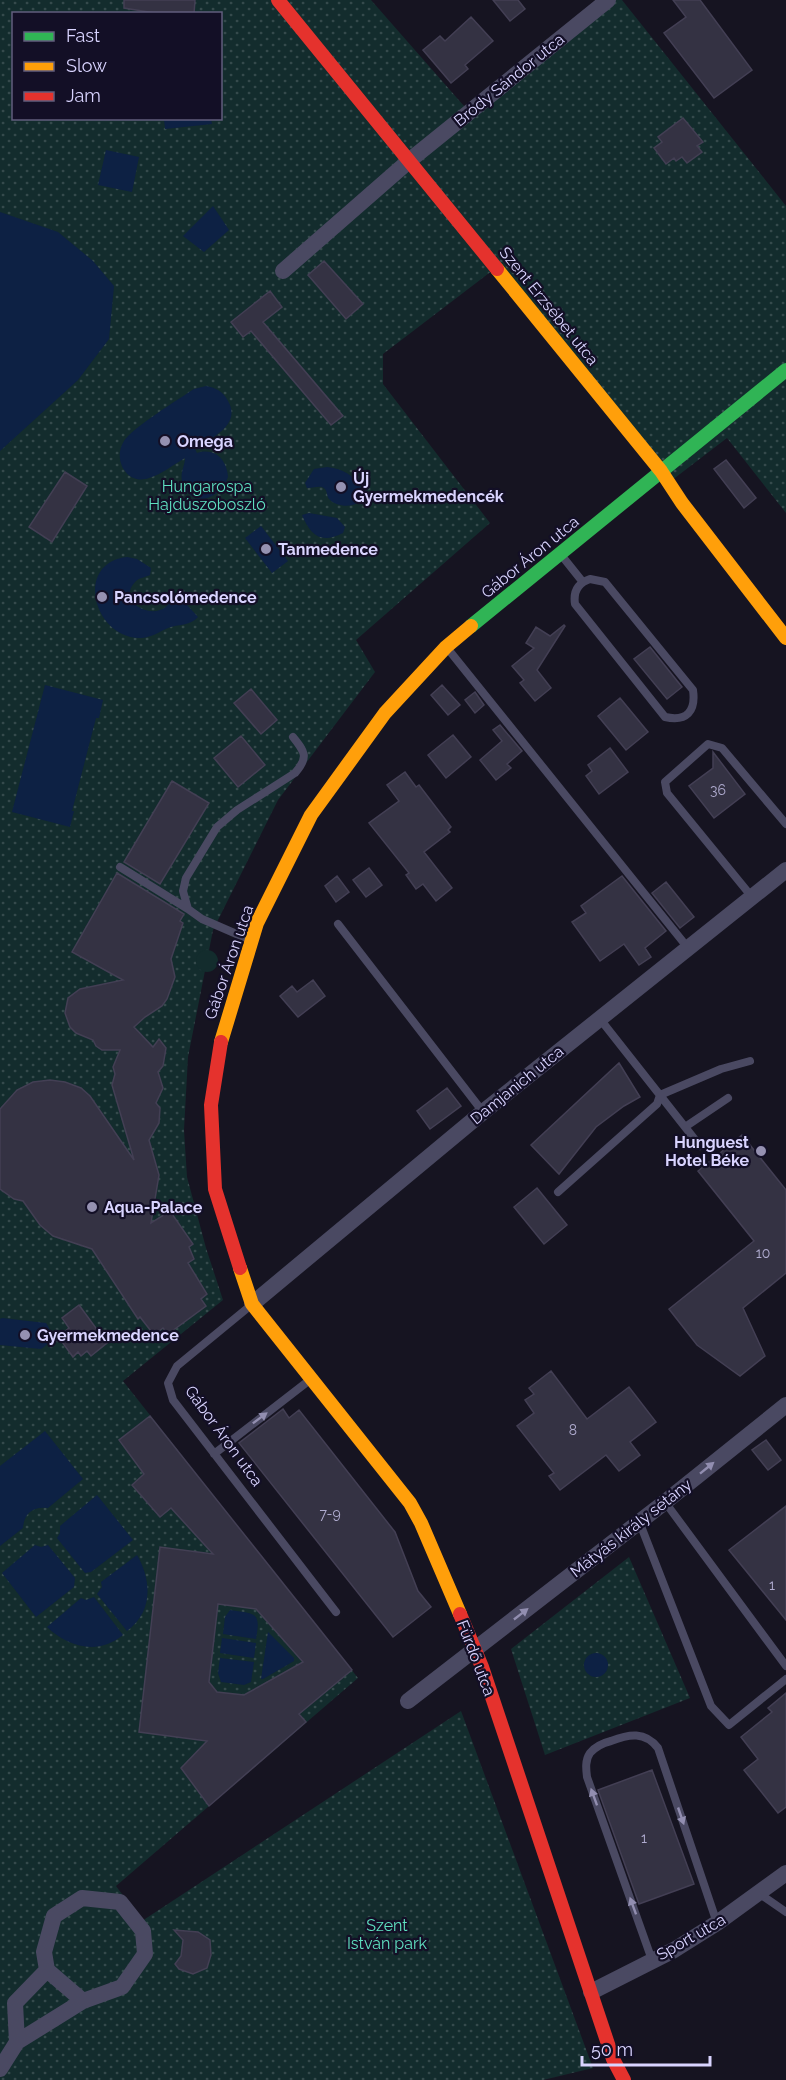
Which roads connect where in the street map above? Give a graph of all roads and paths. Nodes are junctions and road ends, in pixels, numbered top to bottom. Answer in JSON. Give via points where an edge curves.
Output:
{"nodes":[{"id":1,"x":278,"y":0,"type":"edge"},
{"id":2,"x":608,"y":0,"type":"edge"},
{"id":3,"x":410,"y":160,"type":"junction"},
{"id":4,"x":283,"y":271,"type":"dead end"},
{"id":5,"x":786,"y":370,"type":"edge"},
{"id":6,"x":662,"y":471,"type":"junction"},
{"id":7,"x":560,"y":554,"type":"junction"},
{"id":8,"x":582,"y":581,"type":"junction"},
{"id":9,"x":786,"y":638,"type":"edge"},
{"id":10,"x":446,"y":647,"type":"junction"},
{"id":11,"x":293,"y":737,"type":"dead end"},
{"id":12,"x":786,"y":824,"type":"edge"},
{"id":13,"x":120,"y":867,"type":"dead end"},
{"id":14,"x":786,"y":870,"type":"edge"},
{"id":15,"x":752,"y":897,"type":"junction"},
{"id":16,"x":188,"y":909,"type":"junction"},
{"id":17,"x":338,"y":924,"type":"dead end"},
{"id":18,"x":251,"y":940,"type":"junction"},
{"id":19,"x":688,"y":948,"type":"junction"},
{"id":20,"x":600,"y":1019,"type":"junction"},
{"id":21,"x":750,"y":1061,"type":"dead end"},
{"id":22,"x":660,"y":1095,"type":"junction"},
{"id":23,"x":728,"y":1098,"type":"dead end"},
{"id":24,"x":483,"y":1112,"type":"junction"},
{"id":25,"x":685,"y":1127,"type":"junction"},
{"id":26,"x":700,"y":1146,"type":"dead end"},
{"id":27,"x":558,"y":1192,"type":"dead end"},
{"id":28,"x":252,"y":1304,"type":"junction"},
{"id":29,"x":313,"y":1378,"type":"junction"},
{"id":30,"x":786,"y":1404,"type":"edge"},
{"id":31,"x":214,"y":1454,"type":"junction"},
{"id":32,"x":665,"y":1502,"type":"junction"},
{"id":33,"x":639,"y":1521,"type":"junction"},
{"id":34,"x":336,"y":1612,"type":"dead end"},
{"id":35,"x":475,"y":1650,"type":"junction"},
{"id":36,"x":786,"y":1666,"type":"edge"},
{"id":37,"x":786,"y":1679,"type":"edge"},
{"id":38,"x":408,"y":1701,"type":"dead end"},
{"id":39,"x":786,"y":1873,"type":"edge"},
{"id":40,"x":760,"y":1894,"type":"junction"},
{"id":41,"x":786,"y":1912,"type":"edge"},
{"id":42,"x":717,"y":1923,"type":"junction"},
{"id":43,"x":652,"y":1960,"type":"junction"},
{"id":44,"x":47,"y":1970,"type":"junction"},
{"id":45,"x":591,"y":1992,"type":"junction"},
{"id":46,"x":83,"y":2001,"type":"junction"},
{"id":47,"x":17,"y":2042,"type":"junction"},
{"id":48,"x":613,"y":2058,"type":"junction"},
{"id":49,"x":0,"y":2069,"type":"edge"},
{"id":50,"x":609,"y":2080,"type":"edge"},
{"id":51,"x":624,"y":2080,"type":"edge"}],
"edges":[{"from":1,"to":3,"type":"street","name":"Szent Erzsébet utca"},
{"from":2,"to":3,"type":"street","name":"Bródy Sándor utca"},
{"from":3,"to":4,"type":"street","name":"Bródy Sándor utca"},
{"from":3,"to":6,"type":"street","name":"Szent Erzsébet utca"},
{"from":5,"to":6,"type":"street","name":"Gábor Áron utca"},
{"from":6,"to":7,"type":"street","name":"Gábor Áron utca"},
{"from":6,"to":9,"type":"street","name":"Szent Erzsébet utca","via":[[681,503]]},
{"from":7,"to":8,"type":"lane"},
{"from":7,"to":10,"type":"street","name":"Gábor Áron utca"},
{"from":8,"to":8,"type":"lane","via":[[574,604],[665,717],[687,715],[692,710],[693,690],[605,582]]},
{"from":10,"to":18,"type":"street","name":"Gábor Áron utca","via":[[385,712],[311,815]]},
{"from":10,"to":19,"type":"lane"},
{"from":11,"to":16,"type":"lane","via":[[303,750],[302,764],[217,827],[186,878],[183,891]]},
{"from":12,"to":15,"type":"lane","via":[[722,748],[708,744],[665,782],[667,793]]},
{"from":13,"to":16,"type":"lane"},
{"from":14,"to":15,"type":"street","name":"Damjanich utca"},
{"from":15,"to":19,"type":"street","name":"Damjanich utca"},
{"from":16,"to":18,"type":"lane"},
{"from":17,"to":24,"type":"lane"},
{"from":18,"to":28,"type":"street","name":"Gábor Áron utca","via":[[222,1035],[211,1105],[215,1189]]},
{"from":19,"to":20,"type":"street","name":"Damjanich utca"},
{"from":20,"to":22,"type":"lane"},
{"from":20,"to":24,"type":"street","name":"Damjanich utca"},
{"from":21,"to":22,"type":"lane"},
{"from":22,"to":25,"type":"lane"},
{"from":22,"to":27,"type":"lane","via":[[657,1104]]},
{"from":23,"to":25,"type":"lane"},
{"from":24,"to":28,"type":"street","name":"Damjanich utca"},
{"from":25,"to":26,"type":"lane"},
{"from":28,"to":29,"type":"street","name":"Fürdő utca"},
{"from":28,"to":31,"type":"lane","name":"Gábor Áron utca","via":[[177,1366],[168,1383],[173,1400]]},
{"from":31,"to":29,"type":"lane","one_way":true},
{"from":29,"to":35,"type":"street","name":"Fürdő utca","via":[[410,1503]]},
{"from":32,"to":30,"type":"street","name":"Mátyás király sétány","one_way":true},
{"from":31,"to":34,"type":"lane","name":"Gábor Áron utca"},
{"from":32,"to":33,"type":"street","name":"Mátyás király sétány"},
{"from":32,"to":36,"type":"lane"},
{"from":35,"to":33,"type":"street","name":"Mátyás király sétány","one_way":true},
{"from":33,"to":37,"type":"lane","via":[[711,1706],[729,1725]]},
{"from":35,"to":38,"type":"street"},
{"from":35,"to":45,"type":"street","name":"Fürdő utca"},
{"from":39,"to":40,"type":"street","name":"Sport utca"},
{"from":40,"to":41,"type":"lane"},
{"from":40,"to":42,"type":"street","name":"Sport utca"},
{"from":42,"to":43,"type":"street","name":"Sport utca"},
{"from":43,"to":42,"type":"lane","one_way":true,"via":[[586,1777],[590,1754],[603,1744],[634,1734],[647,1738],[658,1748]]},
{"from":43,"to":45,"type":"street","name":"Sport utca"},
{"from":44,"to":46,"type":"street"},
{"from":44,"to":46,"type":"street","via":[[44,1952],[54,1916],[82,1898],[120,1902],[143,1931],[145,1954],[122,1987]]},
{"from":44,"to":47,"type":"street","via":[[15,2003]]},
{"from":45,"to":48,"type":"street","name":"Fürdő utca"},
{"from":46,"to":47,"type":"street"},
{"from":47,"to":49,"type":"street"},
{"from":48,"to":50,"type":"street","name":"Fürdő utca"},
{"from":48,"to":51,"type":"street","name":"Fürdő utca"}]}
